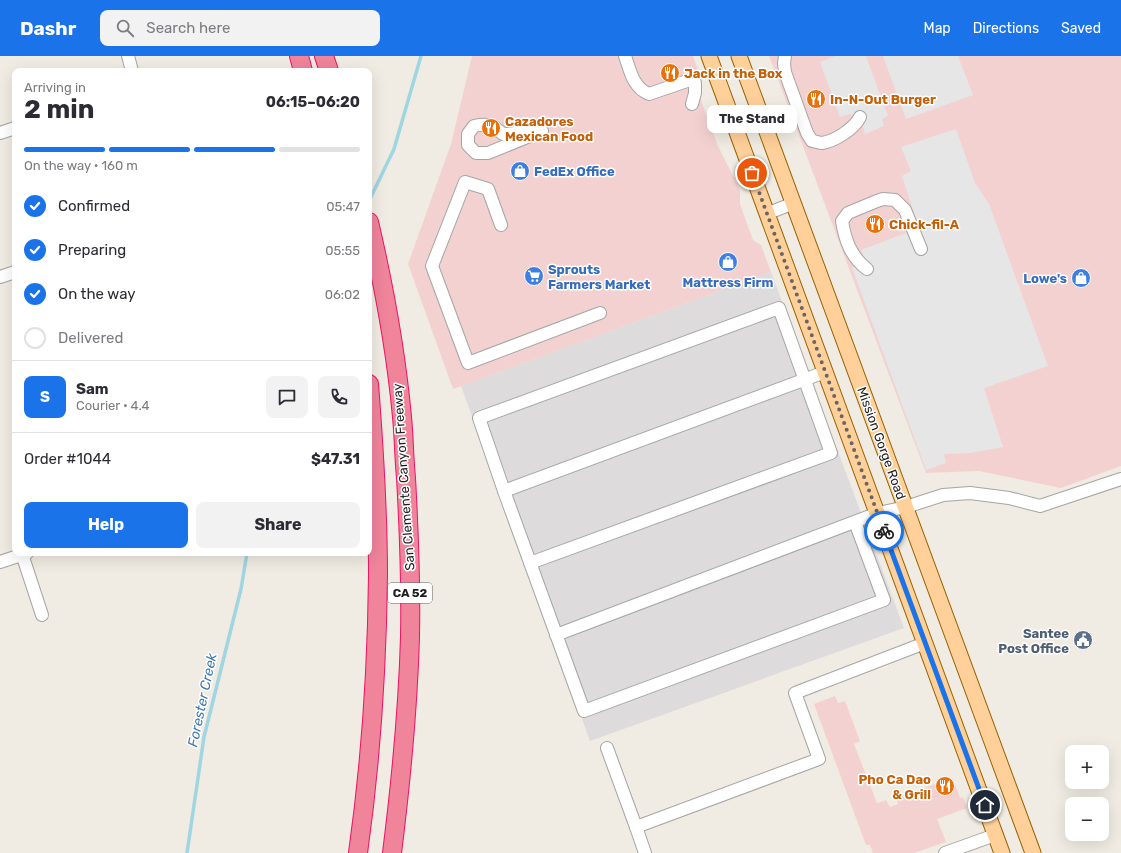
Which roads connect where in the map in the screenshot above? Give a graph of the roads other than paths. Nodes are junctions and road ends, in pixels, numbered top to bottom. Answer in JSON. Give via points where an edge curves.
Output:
{"nodes":[{"id":1,"x":128,"y":56,"type":"edge"},
{"id":2,"x":299,"y":56,"type":"edge"},
{"id":3,"x":324,"y":56,"type":"edge"},
{"id":4,"x":625,"y":56,"type":"edge"},
{"id":5,"x":709,"y":56,"type":"edge"},
{"id":6,"x":739,"y":56,"type":"edge"},
{"id":7,"x":785,"y":56,"type":"edge"},
{"id":8,"x":131,"y":68,"type":"edge"},
{"id":9,"x":302,"y":68,"type":"edge"},
{"id":10,"x":328,"y":68,"type":"edge"},
{"id":11,"x":692,"y":104,"type":"dead end"},
{"id":12,"x":860,"y":117,"type":"dead end"},
{"id":13,"x":541,"y":128,"type":"joint"},
{"id":14,"x":12,"y":129,"type":"edge"},
{"id":15,"x":0,"y":133,"type":"edge"},
{"id":16,"x":794,"y":204,"type":"junction"},
{"id":17,"x":766,"y":214,"type":"junction"},
{"id":18,"x":501,"y":225,"type":"dead end"},
{"id":19,"x":372,"y":236,"type":"edge"},
{"id":20,"x":921,"y":249,"type":"dead end"},
{"id":21,"x":867,"y":269,"type":"dead end"},
{"id":22,"x":12,"y":273,"type":"edge"},
{"id":23,"x":0,"y":277,"type":"edge"},
{"id":24,"x":600,"y":313,"type":"dead end"},
{"id":25,"x":825,"y":372,"type":"junction"},
{"id":26,"x":804,"y":379,"type":"junction"},
{"id":27,"x":372,"y":427,"type":"edge"},
{"id":28,"x":1121,"y":479,"type":"edge"},
{"id":29,"x":504,"y":491,"type":"junction"},
{"id":30,"x":906,"y":507,"type":"junction"},
{"id":31,"x":878,"y":514,"type":"junction"},
{"id":32,"x":855,"y":522,"type":"junction"},
{"id":33,"x":19,"y":556,"type":"edge"},
{"id":34,"x":26,"y":556,"type":"edge"},
{"id":35,"x":0,"y":562,"type":"edge"},
{"id":36,"x":530,"y":563,"type":"junction"},
{"id":37,"x":42,"y":615,"type":"dead end"},
{"id":38,"x":556,"y":635,"type":"junction"},
{"id":39,"x":925,"y":643,"type":"junction"},
{"id":40,"x":607,"y":748,"type":"dead end"},
{"id":41,"x":636,"y":827,"type":"junction"},
{"id":42,"x":995,"y":835,"type":"junction"},
{"id":43,"x":358,"y":853,"type":"edge"},
{"id":44,"x":392,"y":853,"type":"edge"},
{"id":45,"x":645,"y":853,"type":"edge"},
{"id":46,"x":945,"y":853,"type":"edge"},
{"id":47,"x":1002,"y":853,"type":"edge"},
{"id":48,"x":1033,"y":853,"type":"edge"}],
"edges":[{"from":1,"to":8,"type":"street"},
{"from":2,"to":9,"type":"highway"},
{"from":3,"to":10,"type":"highway"},
{"from":4,"to":11,"type":"street","via":[[641,91],[649,94],[690,80],[694,83],[695,93]]},
{"from":5,"to":17,"type":"main road"},
{"from":6,"to":16,"type":"main road","name":"Mission Gorge Road"},
{"from":7,"to":12,"type":"street","via":[[785,72],[812,141],[821,143],[843,135]]},
{"from":13,"to":13,"type":"street","via":[[488,153],[476,153],[468,145],[468,134],[474,126],[484,124],[503,134]]},
{"from":14,"to":15,"type":"street"},
{"from":16,"to":17,"type":"street"},
{"from":16,"to":30,"type":"main road","name":"Mission Gorge Road"},
{"from":17,"to":25,"type":"main road"},
{"from":18,"to":24,"type":"street","via":[[488,189],[465,182],[432,266],[468,363]]},
{"from":19,"to":44,"type":"highway","name":"San Clemente Canyon Freeway","number":"CA 52","via":[[391,333],[402,417],[410,545],[410,637],[400,783]]},
{"from":20,"to":21,"type":"street","via":[[902,199],[896,194],[886,194],[877,201],[848,213],[842,221],[852,254]]},
{"from":22,"to":23,"type":"street"},
{"from":25,"to":26,"type":"street"},
{"from":25,"to":31,"type":"main road"},
{"from":26,"to":29,"type":"street"},
{"from":26,"to":29,"type":"street","via":[[779,308],[479,418]]},
{"from":26,"to":36,"type":"street","via":[[831,453]]},
{"from":27,"to":43,"type":"highway","number":"CA 52","via":[[378,574],[371,744]]},
{"from":28,"to":30,"type":"street","via":[[1040,506],[1009,498],[970,493],[943,495]]},
{"from":29,"to":36,"type":"street"},
{"from":30,"to":31,"type":"street"},
{"from":30,"to":48,"type":"main road","name":"Mission Gorge Road"},
{"from":31,"to":32,"type":"street"},
{"from":31,"to":39,"type":"main road"},
{"from":32,"to":38,"type":"street"},
{"from":32,"to":38,"type":"street","via":[[884,600],[584,710]]},
{"from":33,"to":35,"type":"street"},
{"from":34,"to":37,"type":"street"},
{"from":36,"to":38,"type":"street"},
{"from":39,"to":41,"type":"street","via":[[795,693],[819,759]]},
{"from":39,"to":42,"type":"main road"},
{"from":40,"to":41,"type":"street"},
{"from":41,"to":45,"type":"street"},
{"from":42,"to":46,"type":"street"},
{"from":42,"to":47,"type":"main road"}]}
